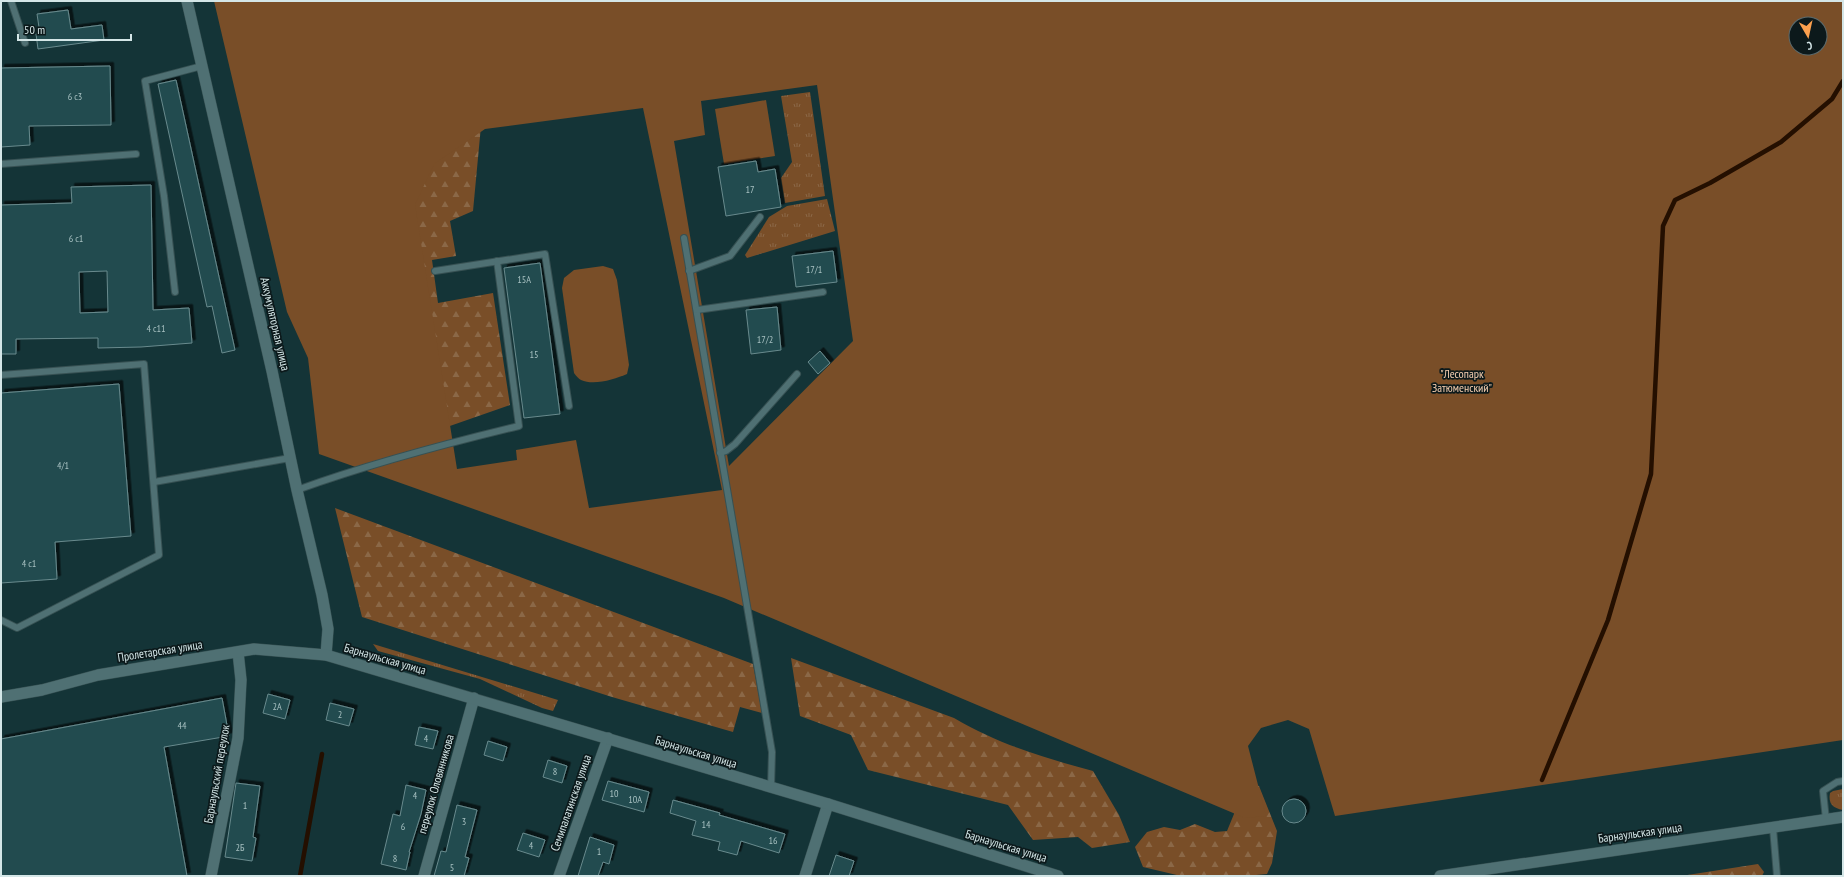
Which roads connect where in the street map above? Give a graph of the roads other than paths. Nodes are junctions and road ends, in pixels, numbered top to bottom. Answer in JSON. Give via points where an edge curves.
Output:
{"nodes":[{"id":1,"x":11,"y":1,"type":"edge"},
{"id":2,"x":187,"y":1,"type":"edge"},
{"id":3,"x":25,"y":43,"type":"dead end"},
{"id":4,"x":202,"y":66,"type":"junction"},
{"id":5,"x":136,"y":154,"type":"dead end"},
{"id":6,"x":1,"y":164,"type":"edge"},
{"id":7,"x":760,"y":217,"type":"dead end"},
{"id":8,"x":684,"y":238,"type":"dead end"},
{"id":9,"x":497,"y":261,"type":"junction"},
{"id":10,"x":435,"y":271,"type":"dead end"},
{"id":11,"x":689,"y":271,"type":"junction"},
{"id":12,"x":175,"y":292,"type":"dead end"},
{"id":13,"x":823,"y":292,"type":"dead end"},
{"id":14,"x":696,"y":310,"type":"junction"},
{"id":15,"x":797,"y":374,"type":"dead end"},
{"id":16,"x":1,"y":375,"type":"edge"},
{"id":17,"x":569,"y":406,"type":"dead end"},
{"id":18,"x":720,"y":453,"type":"junction"},
{"id":19,"x":290,"y":458,"type":"junction"},
{"id":20,"x":154,"y":482,"type":"junction"},
{"id":21,"x":297,"y":490,"type":"junction"},
{"id":22,"x":1,"y":620,"type":"edge"},
{"id":23,"x":238,"y":652,"type":"junction"},
{"id":24,"x":326,"y":655,"type":"junction"},
{"id":25,"x":1,"y":697,"type":"edge"},
{"id":26,"x":474,"y":698,"type":"junction"},
{"id":27,"x":608,"y":738,"type":"junction"},
{"id":28,"x":1843,"y":781,"type":"edge"},
{"id":29,"x":771,"y":788,"type":"junction"},
{"id":30,"x":828,"y":804,"type":"junction"},
{"id":31,"x":1843,"y":817,"type":"edge"},
{"id":32,"x":1826,"y":820,"type":"junction"},
{"id":33,"x":1773,"y":828,"type":"junction"},
{"id":34,"x":211,"y":876,"type":"edge"},
{"id":35,"x":424,"y":876,"type":"edge"},
{"id":36,"x":559,"y":876,"type":"edge"},
{"id":37,"x":805,"y":876,"type":"edge"},
{"id":38,"x":1056,"y":876,"type":"edge"},
{"id":39,"x":1440,"y":876,"type":"edge"},
{"id":40,"x":1778,"y":876,"type":"edge"}],
"edges":[{"from":1,"to":3,"type":"lane"},
{"from":2,"to":4,"type":"street","name":"Аккумуляторная улица"},
{"from":4,"to":12,"type":"lane","via":[[145,81],[164,196]]},
{"from":4,"to":19,"type":"street","name":"Аккумуляторная улица"},
{"from":5,"to":6,"type":"lane"},
{"from":7,"to":11,"type":"lane","via":[[730,256]]},
{"from":8,"to":11,"type":"lane"},
{"from":9,"to":10,"type":"lane"},
{"from":9,"to":17,"type":"lane","via":[[545,254]]},
{"from":9,"to":21,"type":"lane","via":[[519,426],[404,456]]},
{"from":11,"to":14,"type":"lane"},
{"from":13,"to":14,"type":"lane"},
{"from":14,"to":18,"type":"lane"},
{"from":15,"to":18,"type":"lane","via":[[735,444]]},
{"from":16,"to":20,"type":"lane","via":[[144,364]]},
{"from":18,"to":29,"type":"lane","via":[[772,752]]},
{"from":19,"to":20,"type":"lane"},
{"from":19,"to":21,"type":"street","name":"Аккумуляторная улица"},
{"from":20,"to":22,"type":"lane","via":[[160,555],[17,628]]},
{"from":21,"to":24,"type":"street","name":"Аккумуляторная улица","via":[[328,629]]},
{"from":23,"to":24,"type":"street","name":"Пролетарская улица","via":[[264,649]]},
{"from":23,"to":25,"type":"street","name":"Пролетарская улица","via":[[98,675],[42,690]]},
{"from":23,"to":34,"type":"street","name":"Барнаульский переулок","via":[[241,680],[238,738]]},
{"from":24,"to":26,"type":"street","name":"Барнаульская улица"},
{"from":26,"to":27,"type":"street","name":"Барнаульская улица"},
{"from":26,"to":35,"type":"street","name":"переулок Оловянникова"},
{"from":27,"to":29,"type":"street","name":"Барнаульская улица"},
{"from":27,"to":36,"type":"street","name":"Семипалатинская улица"},
{"from":28,"to":32,"type":"lane","via":[[1823,791]]},
{"from":29,"to":30,"type":"street","name":"Барнаульская улица"},
{"from":30,"to":37,"type":"street"},
{"from":30,"to":38,"type":"street","name":"Барнаульская улица"},
{"from":31,"to":32,"type":"street","name":"Барнаульская улица"},
{"from":32,"to":33,"type":"street","name":"Барнаульская улица"},
{"from":33,"to":39,"type":"street","name":"Барнаульская улица"},
{"from":33,"to":40,"type":"lane"}]}
